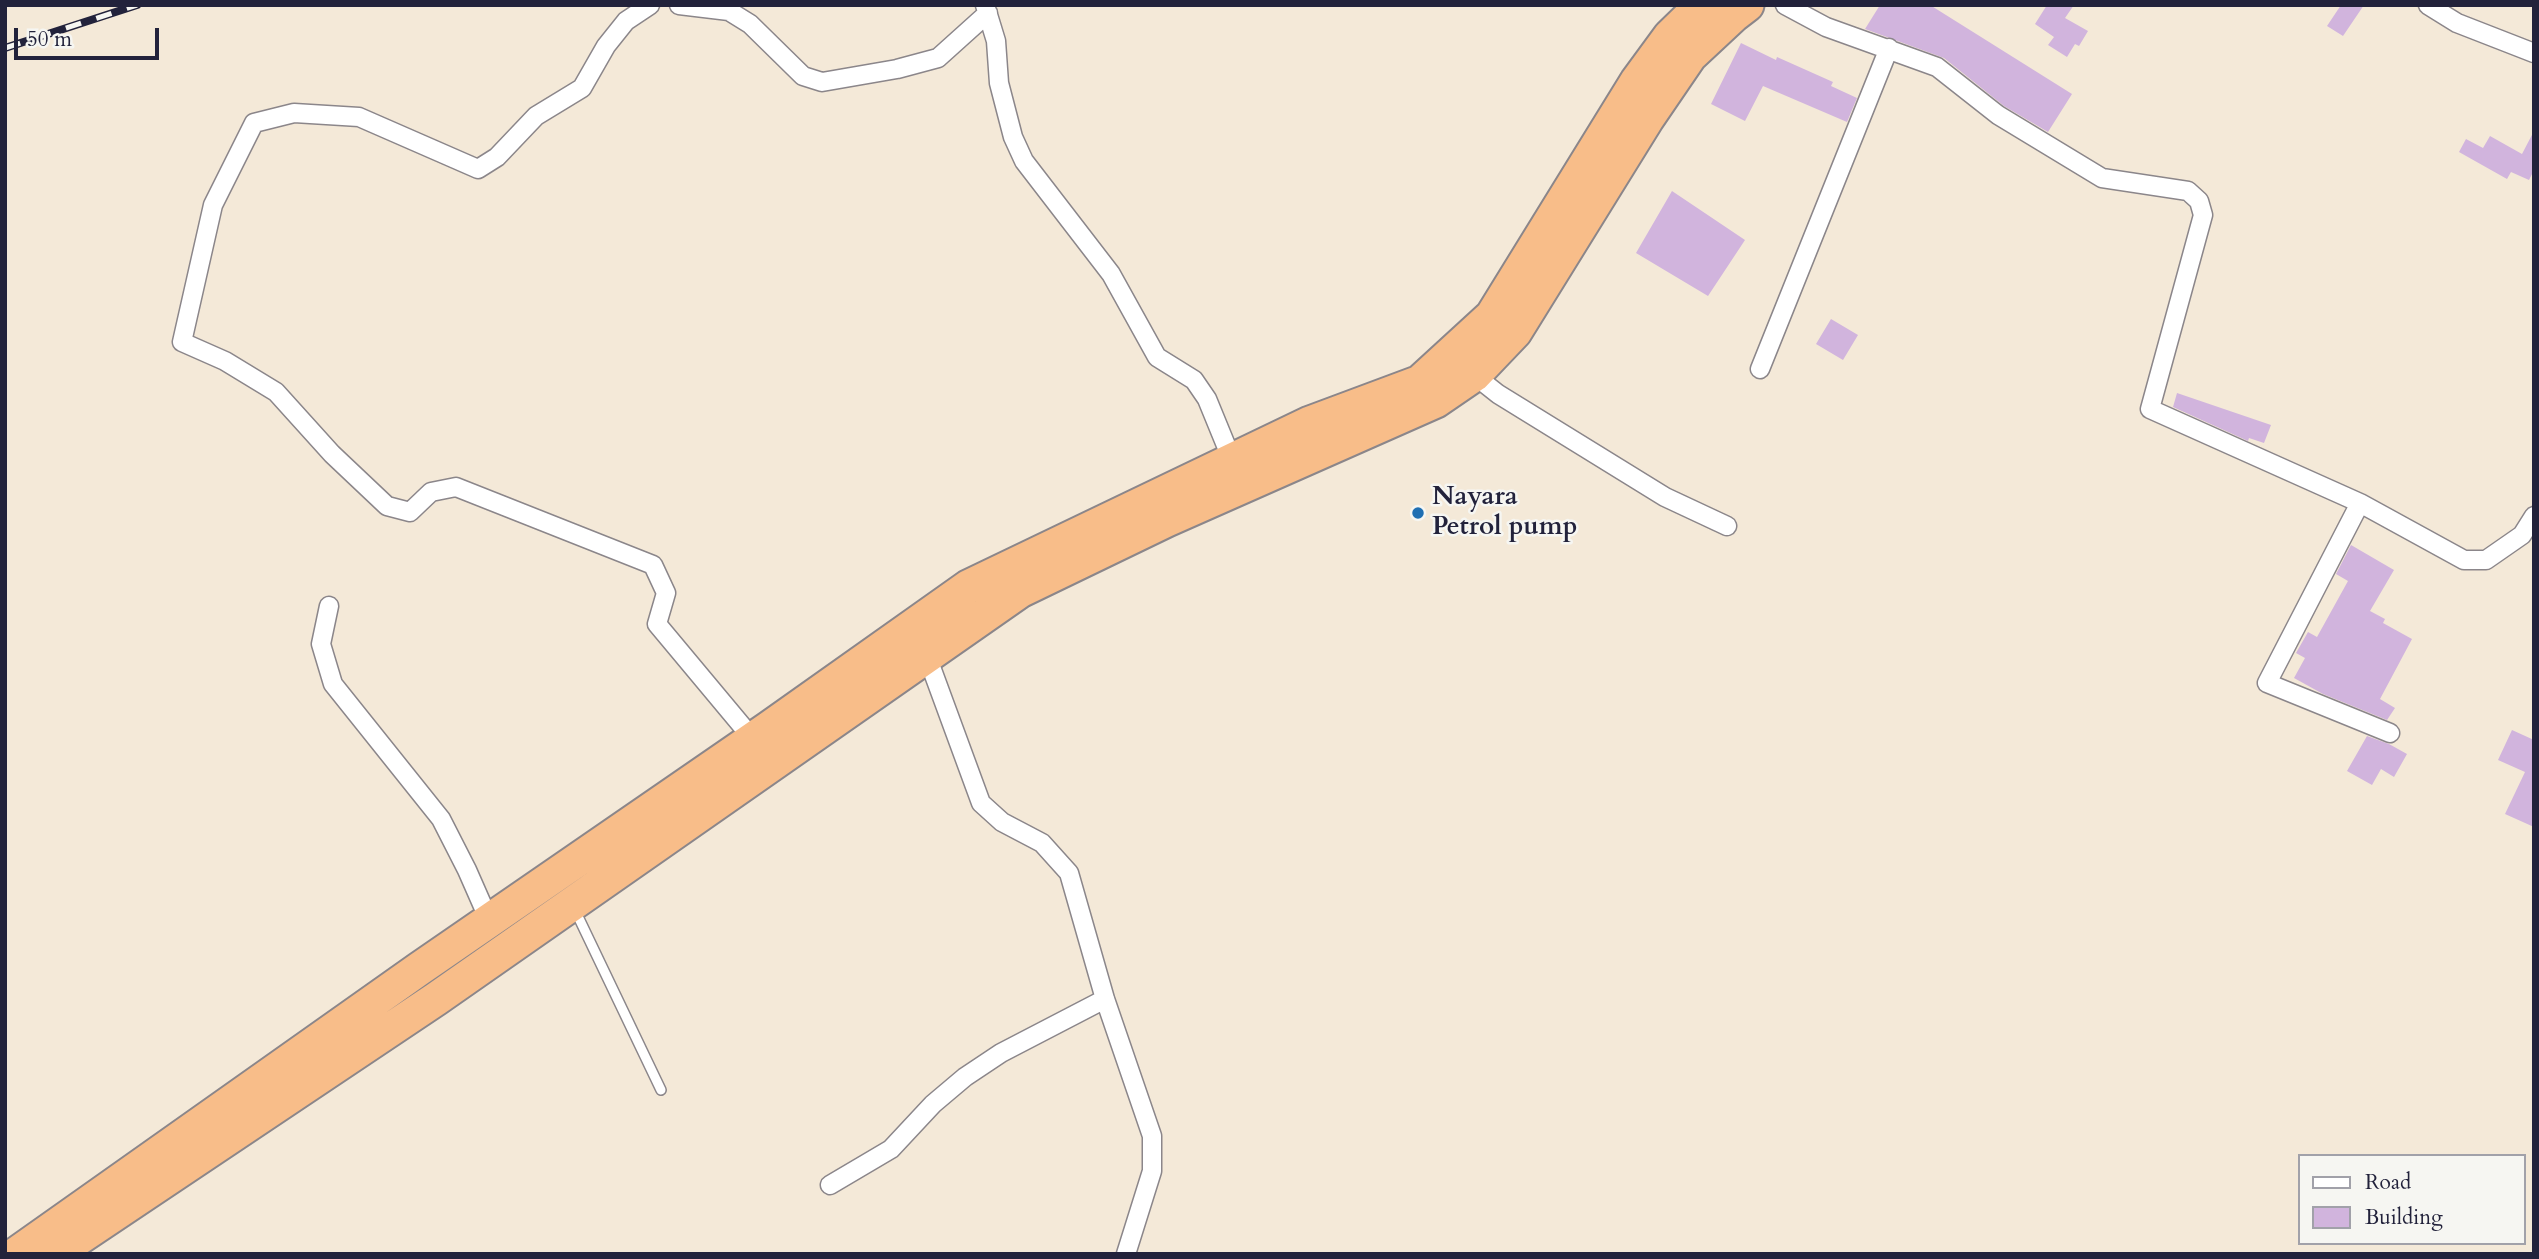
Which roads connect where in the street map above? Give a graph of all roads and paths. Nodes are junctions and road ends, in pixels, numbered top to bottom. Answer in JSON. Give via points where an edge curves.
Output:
{"nodes":[{"id":1,"x":650,"y":5,"type":"edge"},
{"id":2,"x":680,"y":5,"type":"edge"},
{"id":3,"x":1702,"y":5,"type":"edge"},
{"id":4,"x":1747,"y":5,"type":"edge"},
{"id":5,"x":1785,"y":5,"type":"edge"},
{"id":6,"x":2428,"y":5,"type":"edge"},
{"id":7,"x":987,"y":9,"type":"edge"},
{"id":8,"x":1889,"y":48,"type":"junction"},
{"id":9,"x":2534,"y":53,"type":"edge"},
{"id":10,"x":1760,"y":369,"type":"dead end"},
{"id":11,"x":1474,"y":375,"type":"junction"},
{"id":12,"x":1232,"y":460,"type":"junction"},
{"id":13,"x":2360,"y":503,"type":"junction"},
{"id":14,"x":2534,"y":516,"type":"edge"},
{"id":15,"x":1727,"y":526,"type":"dead end"},
{"id":16,"x":2528,"y":538,"type":"edge"},
{"id":17,"x":329,"y":606,"type":"dead end"},
{"id":18,"x":927,"y":656,"type":"junction"},
{"id":19,"x":2390,"y":733,"type":"dead end"},
{"id":20,"x":752,"y":739,"type":"junction"},
{"id":21,"x":572,"y":903,"type":"junction"},
{"id":22,"x":489,"y":920,"type":"junction"},
{"id":23,"x":1105,"y":999,"type":"junction"},
{"id":24,"x":661,"y":1090,"type":"dead end"},
{"id":25,"x":830,"y":1185,"type":"dead end"},
{"id":26,"x":16,"y":1254,"type":"edge"},
{"id":27,"x":55,"y":1254,"type":"edge"},
{"id":28,"x":1126,"y":1254,"type":"edge"}],
"edges":[{"from":1,"to":20,"type":"street","via":[[626,21],[582,88],[536,116],[497,157],[478,169],[359,117],[294,113],[254,123],[213,205],[182,342],[225,360],[276,392],[387,506],[410,512],[431,492],[456,488],[653,565],[666,593],[657,624]]},
{"from":2,"to":7,"type":"street","via":[[729,11],[750,24],[803,76],[822,82],[938,58]]},
{"from":3,"to":12,"type":"highway","via":[[1670,36],[1637,82],[1492,316],[1420,382],[1310,423]]},
{"from":4,"to":11,"type":"highway","via":[[1690,56],[1515,332]]},
{"from":5,"to":8,"type":"street","via":[[1826,27]]},
{"from":6,"to":9,"type":"street","via":[[2456,23]]},
{"from":7,"to":12,"type":"street","via":[[996,41],[999,83],[1024,160],[1111,274],[1157,357],[1194,380],[1207,399]]},
{"from":8,"to":10,"type":"street"},
{"from":8,"to":13,"type":"street","via":[[1937,67],[1998,115],[2102,178],[2188,191],[2199,201],[2203,215],[2150,409]]},
{"from":11,"to":15,"type":"street","via":[[1665,497]]},
{"from":11,"to":18,"type":"highway","via":[[1436,401],[1167,520],[1020,591]]},
{"from":12,"to":20,"type":"highway","via":[[968,587]]},
{"from":13,"to":16,"type":"street","via":[[2464,560],[2486,560]]},
{"from":13,"to":19,"type":"street","via":[[2267,684]]},
{"from":14,"to":16,"type":"street"},
{"from":17,"to":22,"type":"street","via":[[321,645],[333,684],[440,818]]},
{"from":18,"to":21,"type":"highway"},
{"from":18,"to":23,"type":"street","via":[[981,803],[1002,822],[1042,843],[1069,873]]},
{"from":20,"to":22,"type":"highway"},
{"from":21,"to":24,"type":"lane"},
{"from":21,"to":27,"type":"highway"},
{"from":22,"to":26,"type":"highway"},
{"from":23,"to":25,"type":"street","via":[[965,1077],[891,1149]]},
{"from":23,"to":28,"type":"street","via":[[1152,1136],[1152,1171]]}]}
